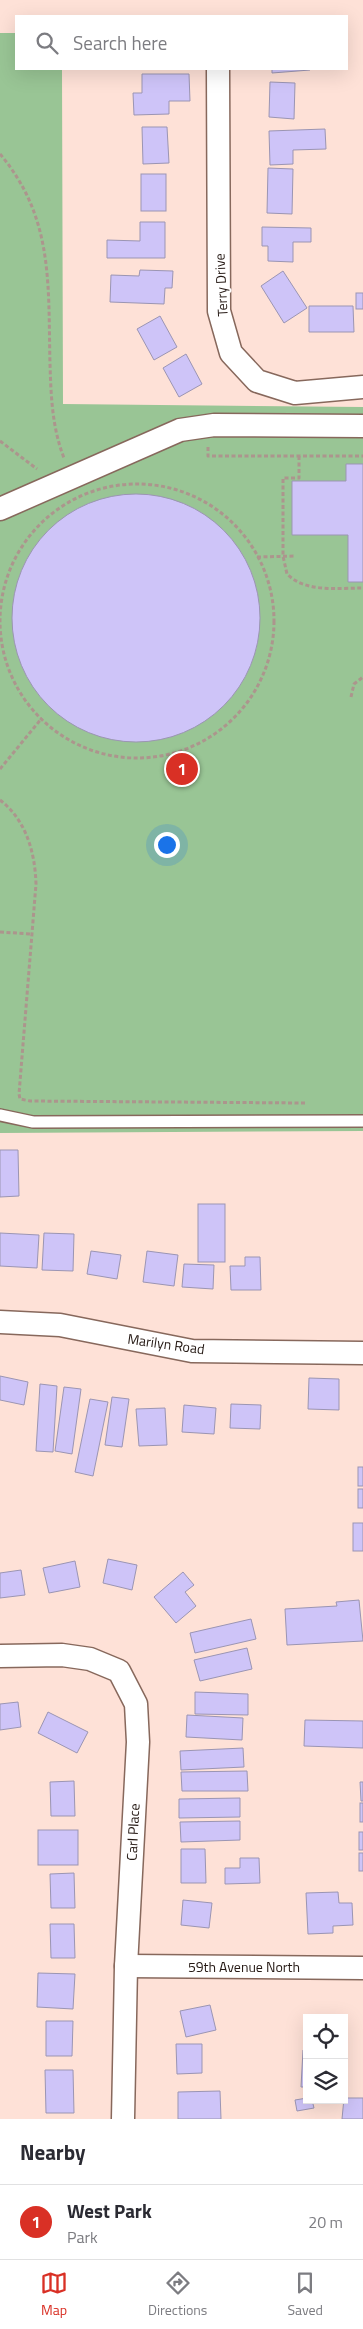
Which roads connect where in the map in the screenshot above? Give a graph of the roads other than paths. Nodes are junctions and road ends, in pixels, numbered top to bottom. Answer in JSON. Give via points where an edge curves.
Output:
{"nodes":[{"id":1,"x":218,"y":70,"type":"edge"},
{"id":2,"x":363,"y":387,"type":"edge"},
{"id":3,"x":363,"y":426,"type":"edge"},
{"id":4,"x":0,"y":510,"type":"edge"},
{"id":5,"x":0,"y":1115,"type":"edge"},
{"id":6,"x":363,"y":1121,"type":"edge"},
{"id":7,"x":0,"y":1322,"type":"edge"},
{"id":8,"x":363,"y":1353,"type":"edge"},
{"id":9,"x":0,"y":1656,"type":"edge"},
{"id":10,"x":126,"y":1966,"type":"junction"},
{"id":11,"x":363,"y":1968,"type":"edge"},
{"id":12,"x":123,"y":2119,"type":"edge"}],
"edges":[{"from":1,"to":2,"type":"street","name":"Terry Drive","via":[[219,311],[231,354],[257,381],[295,393]]},
{"from":3,"to":4,"type":"street","via":[[194,427],[165,435]]},
{"from":5,"to":6,"type":"lane","via":[[33,1122]]},
{"from":7,"to":8,"type":"street","name":"Marilyn Road","via":[[60,1325],[192,1351]]},
{"from":9,"to":10,"type":"street","name":"Carl Place","via":[[62,1655],[90,1659],[119,1672],[136,1704],[138,1742]]},
{"from":10,"to":11,"type":"street","name":"59th Avenue North"},
{"from":10,"to":12,"type":"street","name":"Carl Place"}]}
